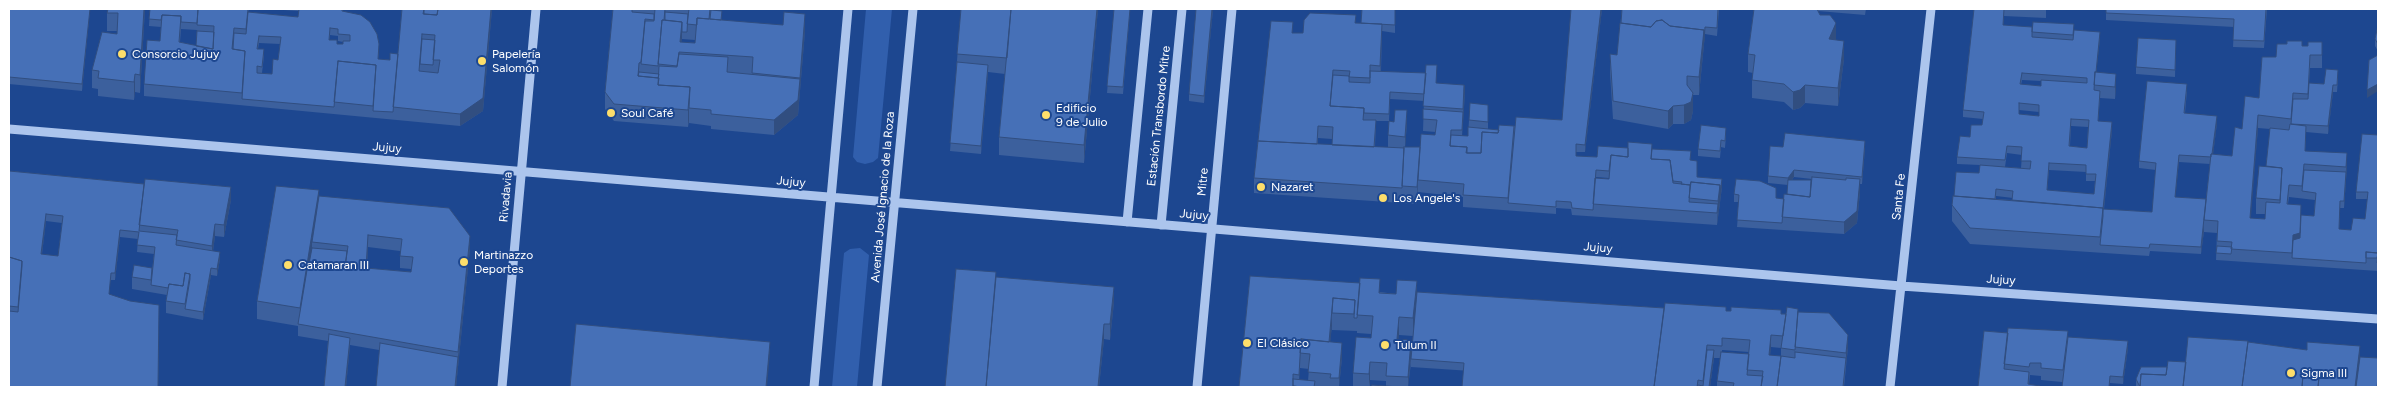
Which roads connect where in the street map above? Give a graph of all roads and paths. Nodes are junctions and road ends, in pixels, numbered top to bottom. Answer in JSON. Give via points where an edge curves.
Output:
{"nodes":[{"id":1,"x":536,"y":9,"type":"edge"},
{"id":2,"x":848,"y":9,"type":"edge"},
{"id":3,"x":913,"y":9,"type":"edge"},
{"id":4,"x":1148,"y":9,"type":"edge"},
{"id":5,"x":1182,"y":9,"type":"edge"},
{"id":6,"x":1232,"y":9,"type":"edge"},
{"id":7,"x":1931,"y":9,"type":"edge"},
{"id":8,"x":9,"y":129,"type":"edge"},
{"id":9,"x":521,"y":172,"type":"junction"},
{"id":10,"x":831,"y":198,"type":"junction"},
{"id":11,"x":895,"y":203,"type":"junction"},
{"id":12,"x":1127,"y":222,"type":"junction"},
{"id":13,"x":1161,"y":225,"type":"junction"},
{"id":14,"x":1212,"y":229,"type":"junction"},
{"id":15,"x":1901,"y":286,"type":"junction"},
{"id":16,"x":2378,"y":319,"type":"edge"},
{"id":17,"x":502,"y":387,"type":"edge"},
{"id":18,"x":814,"y":387,"type":"edge"},
{"id":19,"x":877,"y":387,"type":"edge"},
{"id":20,"x":1197,"y":387,"type":"edge"},
{"id":21,"x":1890,"y":387,"type":"edge"}],
"edges":[{"from":1,"to":9,"type":"street","name":"Rivadavia"},
{"from":2,"to":10,"type":"street"},
{"from":3,"to":11,"type":"street","name":"Avenida José Ignacio de la Roza"},
{"from":4,"to":12,"type":"street","name":"Estación Transbordo Mitre"},
{"from":5,"to":13,"type":"street","name":"Estación Transbordo Mitre"},
{"from":6,"to":14,"type":"street","name":"Mitre"},
{"from":7,"to":15,"type":"street","name":"Santa Fe"},
{"from":8,"to":9,"type":"street","name":"Jujuy"},
{"from":9,"to":10,"type":"street","name":"Jujuy"},
{"from":9,"to":17,"type":"street","name":"Rivadavia"},
{"from":10,"to":11,"type":"street","name":"Jujuy"},
{"from":10,"to":18,"type":"street"},
{"from":11,"to":12,"type":"street","name":"Jujuy"},
{"from":11,"to":19,"type":"street","name":"Avenida José Ignacio de la Roza"},
{"from":12,"to":13,"type":"street","name":"Jujuy"},
{"from":13,"to":14,"type":"street","name":"Jujuy"},
{"from":14,"to":15,"type":"street","name":"Jujuy"},
{"from":14,"to":20,"type":"street","name":"Mitre"},
{"from":15,"to":16,"type":"street","name":"Jujuy"},
{"from":15,"to":21,"type":"street","name":"Santa Fe"}]}
